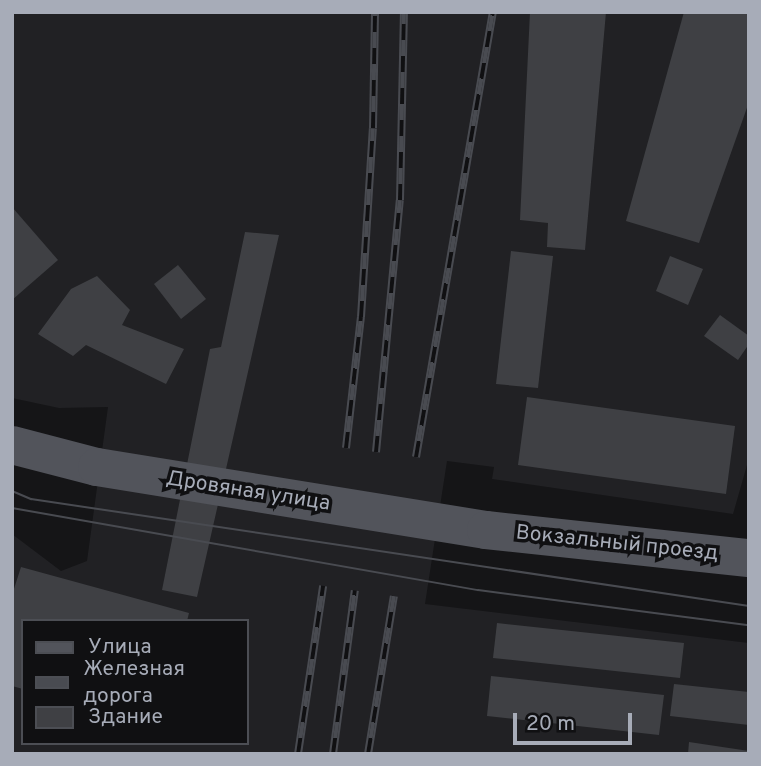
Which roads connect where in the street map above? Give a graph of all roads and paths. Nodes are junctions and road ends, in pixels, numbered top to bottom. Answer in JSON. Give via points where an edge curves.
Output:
{"nodes":[{"id":1,"x":12,"y":445,"type":"edge"},
{"id":2,"x":486,"y":530,"type":"joint"},
{"id":3,"x":749,"y":558,"type":"edge"}],
"edges":[{"from":1,"to":2,"type":"main road","name":"Дровяная улица","via":[[97,467]]},
{"from":2,"to":3,"type":"main road","name":"Вокзальный проезд"}]}
